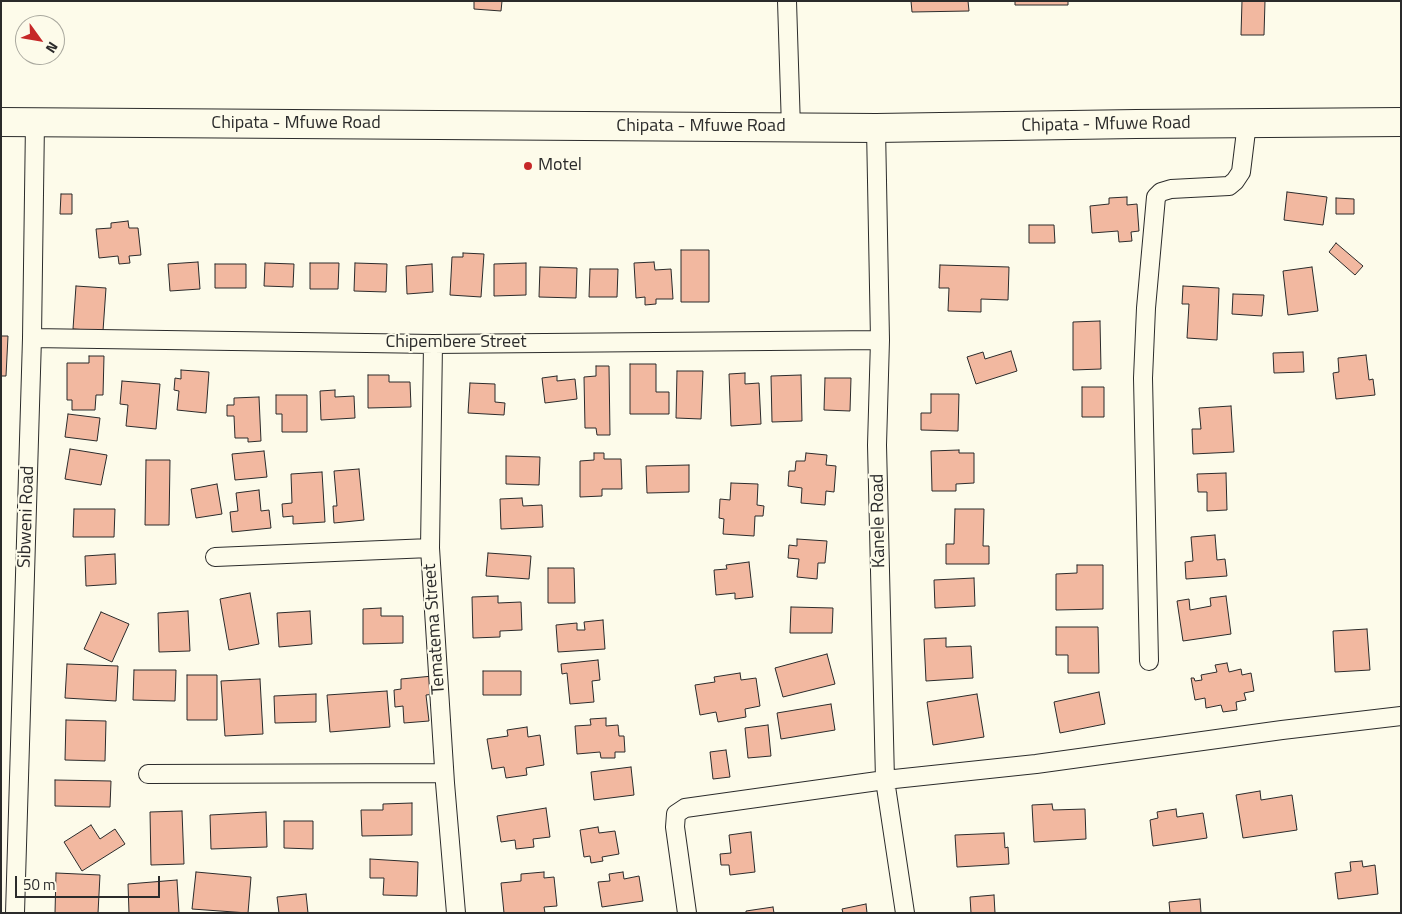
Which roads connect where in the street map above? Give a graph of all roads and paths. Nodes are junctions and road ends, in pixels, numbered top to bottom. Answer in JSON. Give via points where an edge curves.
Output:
{"nodes":[{"id":1,"x":787,"y":1,"type":"edge"},
{"id":2,"x":1,"y":122,"type":"edge"},
{"id":3,"x":35,"y":122,"type":"junction"},
{"id":4,"x":1401,"y":122,"type":"edge"},
{"id":5,"x":1247,"y":124,"type":"junction"},
{"id":6,"x":791,"y":128,"type":"junction"},
{"id":7,"x":876,"y":128,"type":"junction"},
{"id":8,"x":32,"y":338,"type":"junction"},
{"id":9,"x":880,"y":340,"type":"junction"},
{"id":10,"x":432,"y":344,"type":"junction"},
{"id":11,"x":430,"y":548,"type":"junction"},
{"id":12,"x":215,"y":557,"type":"dead end"},
{"id":13,"x":1148,"y":660,"type":"dead end"},
{"id":14,"x":1401,"y":716,"type":"edge"},
{"id":15,"x":444,"y":773,"type":"junction"},
{"id":16,"x":148,"y":774,"type":"dead end"},
{"id":17,"x":885,"y":780,"type":"junction"},
{"id":18,"x":15,"y":913,"type":"edge"},
{"id":19,"x":456,"y":913,"type":"edge"},
{"id":20,"x":687,"y":913,"type":"edge"},
{"id":21,"x":906,"y":913,"type":"edge"}],
"edges":[{"from":1,"to":6,"type":"street"},
{"from":2,"to":3,"type":"main road","name":"Chipata - Mfuwe Road"},
{"from":3,"to":6,"type":"main road","name":"Chipata - Mfuwe Road"},
{"from":3,"to":8,"type":"street","name":"Sibweni Road"},
{"from":4,"to":5,"type":"main road","name":"Chipata - Mfuwe Road"},
{"from":5,"to":7,"type":"main road","name":"Chipata - Mfuwe Road"},
{"from":5,"to":13,"type":"street","via":[[1241,172],[1229,186],[1171,189],[1156,197],[1143,378]]},
{"from":6,"to":7,"type":"main road","name":"Chipata - Mfuwe Road"},
{"from":7,"to":9,"type":"street","name":"Kanele Road"},
{"from":8,"to":10,"type":"street","name":"Chipembere Street"},
{"from":8,"to":18,"type":"street","name":"Sibweni Road"},
{"from":9,"to":10,"type":"street","name":"Chipembere Street"},
{"from":9,"to":17,"type":"street","name":"Kanele Road","via":[[877,445]]},
{"from":10,"to":11,"type":"street","name":"Tematema Street"},
{"from":11,"to":12,"type":"street"},
{"from":11,"to":15,"type":"street","name":"Tematema Street"},
{"from":14,"to":17,"type":"street","via":[[1036,764]]},
{"from":15,"to":16,"type":"street"},
{"from":15,"to":19,"type":"street","name":"Tematema Street"},
{"from":17,"to":20,"type":"street","via":[[685,808],[676,814]]},
{"from":17,"to":21,"type":"street","name":"Kanele Road"}]}
